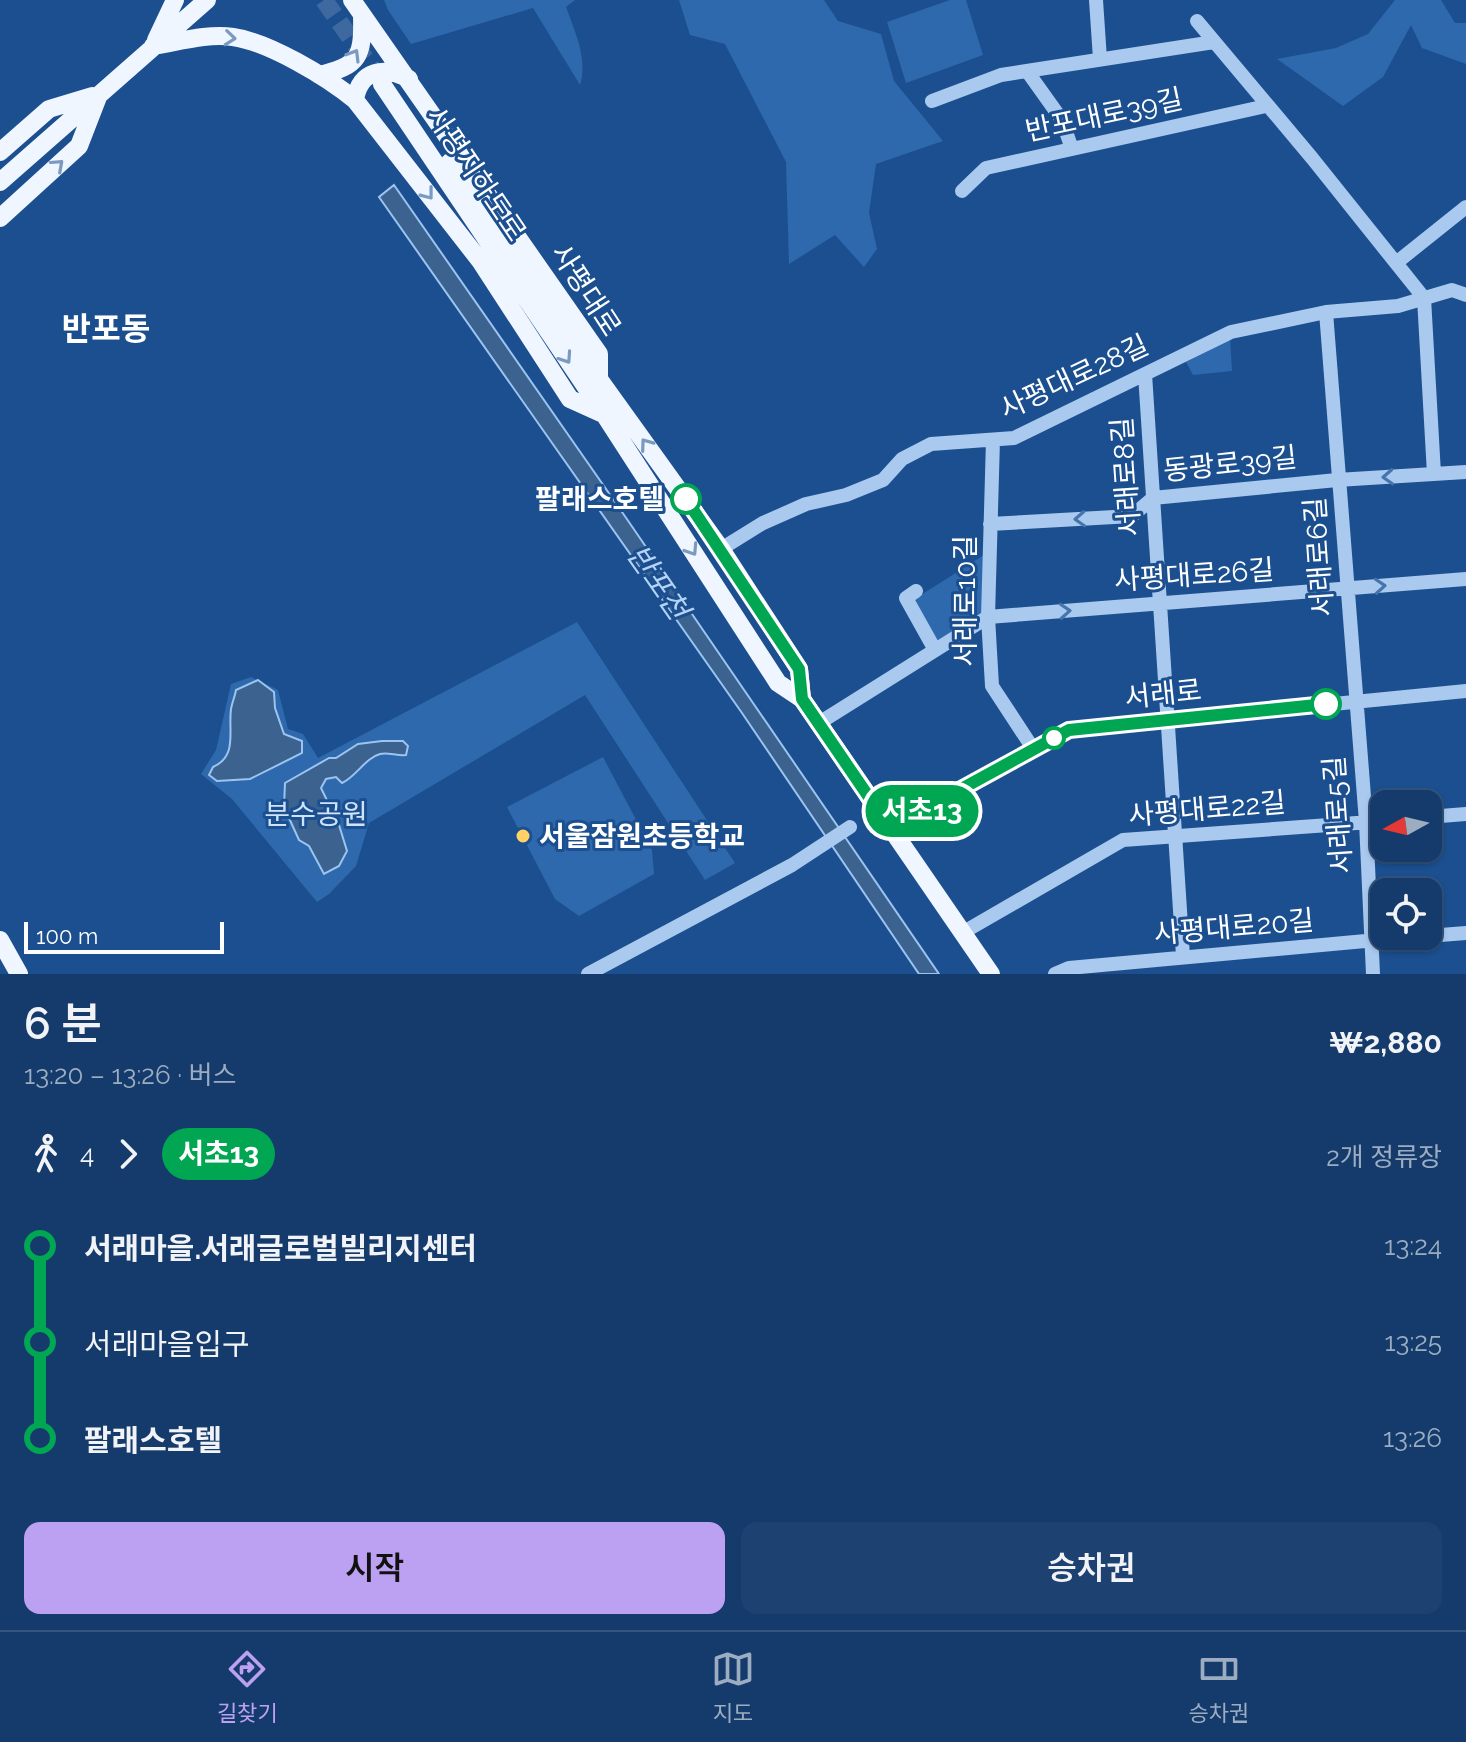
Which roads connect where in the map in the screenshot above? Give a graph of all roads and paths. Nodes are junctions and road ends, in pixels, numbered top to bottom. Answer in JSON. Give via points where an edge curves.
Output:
{"nodes":[{"id":1,"x":175,"y":0,"type":"edge"},
{"id":2,"x":207,"y":0,"type":"edge"},
{"id":3,"x":1096,"y":0,"type":"edge"},
{"id":4,"x":357,"y":7,"type":"edge"},
{"id":5,"x":1197,"y":21,"type":"dead end"},
{"id":6,"x":1214,"y":42,"type":"junction"},
{"id":7,"x":153,"y":46,"type":"junction"},
{"id":8,"x":1100,"y":59,"type":"junction"},
{"id":9,"x":1027,"y":71,"type":"junction"},
{"id":10,"x":319,"y":75,"type":"junction"},
{"id":11,"x":394,"y":80,"type":"junction"},
{"id":12,"x":99,"y":94,"type":"junction"},
{"id":13,"x":355,"y":100,"type":"junction"},
{"id":14,"x":932,"y":101,"type":"dead end"},
{"id":15,"x":1266,"y":106,"type":"junction"},
{"id":16,"x":1072,"y":149,"type":"junction"},
{"id":17,"x":0,"y":152,"type":"edge"},
{"id":18,"x":0,"y":182,"type":"edge"},
{"id":19,"x":962,"y":191,"type":"dead end"},
{"id":20,"x":1466,"y":207,"type":"edge"},
{"id":21,"x":0,"y":218,"type":"edge"},
{"id":22,"x":1396,"y":263,"type":"junction"},
{"id":23,"x":1466,"y":295,"type":"edge"},
{"id":24,"x":1424,"y":298,"type":"junction"},
{"id":25,"x":1326,"y":312,"type":"junction"},
{"id":26,"x":1145,"y":374,"type":"junction"},
{"id":27,"x":604,"y":414,"type":"junction"},
{"id":28,"x":993,"y":440,"type":"junction"},
{"id":29,"x":1466,"y":472,"type":"edge"},
{"id":30,"x":1434,"y":474,"type":"junction"},
{"id":31,"x":1339,"y":480,"type":"junction"},
{"id":32,"x":1153,"y":498,"type":"junction"},
{"id":33,"x":990,"y":524,"type":"junction"},
{"id":34,"x":721,"y":549,"type":"junction"},
{"id":35,"x":1466,"y":579,"type":"edge"},
{"id":36,"x":1347,"y":589,"type":"junction"},
{"id":37,"x":916,"y":591,"type":"dead end"},
{"id":38,"x":1161,"y":603,"type":"junction"},
{"id":39,"x":988,"y":617,"type":"junction"},
{"id":40,"x":935,"y":650,"type":"junction"},
{"id":41,"x":1466,"y":691,"type":"edge"},
{"id":42,"x":802,"y":699,"type":"junction"},
{"id":43,"x":1356,"y":701,"type":"junction"},
{"id":44,"x":1168,"y":719,"type":"junction"},
{"id":45,"x":819,"y":723,"type":"junction"},
{"id":46,"x":1034,"y":750,"type":"junction"},
{"id":47,"x":1466,"y":814,"type":"edge"},
{"id":48,"x":1442,"y":816,"type":"edge"},
{"id":49,"x":1366,"y":822,"type":"junction"},
{"id":50,"x":1370,"y":822,"type":"edge"},
{"id":51,"x":850,"y":827,"type":"dead end"},
{"id":52,"x":890,"y":828,"type":"junction"},
{"id":53,"x":1175,"y":836,"type":"junction"},
{"id":54,"x":962,"y":933,"type":"junction"},
{"id":55,"x":1466,"y":933,"type":"edge"},
{"id":56,"x":1442,"y":935,"type":"edge"},
{"id":57,"x":1370,"y":939,"type":"joint"},
{"id":58,"x":0,"y":940,"type":"edge"},
{"id":59,"x":1371,"y":950,"type":"edge"},
{"id":60,"x":1183,"y":956,"type":"junction"},
{"id":61,"x":19,"y":974,"type":"edge"},
{"id":62,"x":588,"y":974,"type":"edge"},
{"id":63,"x":991,"y":974,"type":"edge"},
{"id":64,"x":1055,"y":974,"type":"edge"},
{"id":65,"x":1373,"y":974,"type":"edge"}],
"edges":[{"from":1,"to":7,"type":"main road"},
{"from":2,"to":7,"type":"main road"},
{"from":3,"to":8,"type":"street","name":"반포대로39길"},
{"from":10,"to":4,"type":"main road","one_way":true,"via":[[344,69],[356,58],[363,38]]},
{"from":4,"to":11,"type":"main road","name":"사평대로"},
{"from":5,"to":6,"type":"street"},
{"from":6,"to":8,"type":"street","name":"반포대로39길"},
{"from":6,"to":15,"type":"street"},
{"from":7,"to":10,"type":"main road","one_way":true,"via":[[233,37]]},
{"from":7,"to":12,"type":"main road"},
{"from":8,"to":9,"type":"street","name":"반포대로39길"},
{"from":9,"to":14,"type":"street","name":"반포대로39길","via":[[1001,75]]},
{"from":9,"to":16,"type":"street","via":[[1062,120]]},
{"from":10,"to":13,"type":"main road"},
{"from":11,"to":13,"type":"main road","via":[[394,71],[367,77],[357,87]]},
{"from":11,"to":27,"type":"main road","name":"사평지하도로","one_way":true},
{"from":34,"to":11,"type":"main road","name":"사평대로","one_way":true,"via":[[599,379],[599,354]]},
{"from":12,"to":17,"type":"main road","via":[[49,109]]},
{"from":12,"to":18,"type":"main road"},
{"from":21,"to":12,"type":"main road","one_way":true,"via":[[79,146]]},
{"from":13,"to":27,"type":"main road","one_way":true,"via":[[481,262],[570,399]]},
{"from":15,"to":16,"type":"street","name":"반포대로39길"},
{"from":15,"to":22,"type":"street"},
{"from":16,"to":19,"type":"street","name":"반포대로39길","via":[[986,168]]},
{"from":20,"to":22,"type":"street"},
{"from":22,"to":24,"type":"street"},
{"from":23,"to":24,"type":"street","name":"사평대로28길","via":[[1452,290]]},
{"from":24,"to":25,"type":"street","name":"사평대로28길","via":[[1398,306]]},
{"from":24,"to":30,"type":"street"},
{"from":25,"to":26,"type":"street","name":"사평대로28길","via":[[1231,332]]},
{"from":25,"to":31,"type":"street","name":"서래로6길"},
{"from":26,"to":28,"type":"street","name":"사평대로28길","via":[[1014,438]]},
{"from":26,"to":32,"type":"street","name":"서래로8길"},
{"from":27,"to":42,"type":"main road","name":"사평대로","one_way":true,"via":[[778,683]]},
{"from":28,"to":33,"type":"street","name":"서래로10길"},
{"from":28,"to":34,"type":"street","name":"사평대로28길","via":[[931,444],[902,459],[883,480],[806,504]]},
{"from":29,"to":30,"type":"street","name":"동광로39길"},
{"from":30,"to":31,"type":"street","name":"동광로39길","one_way":true},
{"from":31,"to":32,"type":"street","name":"동광로39길"},
{"from":31,"to":36,"type":"street","name":"서래로6길"},
{"from":32,"to":33,"type":"street","name":"동광로39길","one_way":true,"via":[[1132,516]]},
{"from":32,"to":38,"type":"street","name":"서래로8길"},
{"from":33,"to":39,"type":"street","name":"서래로10길"},
{"from":34,"to":42,"type":"main road","name":"사평대로","via":[[799,669]]},
{"from":36,"to":35,"type":"street","name":"사평대로26길","one_way":true},
{"from":36,"to":38,"type":"street","name":"사평대로26길"},
{"from":36,"to":43,"type":"street","name":"서래로6길"},
{"from":37,"to":40,"type":"street","via":[[906,598]]},
{"from":39,"to":38,"type":"street","name":"사평대로26길","one_way":true},
{"from":38,"to":44,"type":"street","name":"서래로8길"},
{"from":39,"to":40,"type":"street","name":"사평대로26길"},
{"from":39,"to":46,"type":"street","name":"서래로10길","via":[[992,686]]},
{"from":40,"to":45,"type":"street","name":"사평대로26길"},
{"from":41,"to":43,"type":"street","name":"서래로"},
{"from":42,"to":45,"type":"main road","name":"사평대로"},
{"from":43,"to":44,"type":"street","name":"서래로"},
{"from":43,"to":49,"type":"street","name":"서래로5길"},
{"from":44,"to":46,"type":"street","name":"서래로","via":[[1069,730]]},
{"from":44,"to":53,"type":"street","name":"서래로8길"},
{"from":45,"to":52,"type":"main road","name":"사평대로"},
{"from":46,"to":52,"type":"street","name":"서래로"},
{"from":47,"to":48,"type":"street"},
{"from":49,"to":50,"type":"street","name":"사평대로22길"},
{"from":49,"to":53,"type":"street","name":"사평대로22길"},
{"from":49,"to":57,"type":"street","name":"서래로5길"},
{"from":51,"to":62,"type":"street","via":[[796,863]]},
{"from":52,"to":54,"type":"main road","name":"사평대로"},
{"from":53,"to":54,"type":"street","name":"사평대로22길","via":[[1123,840]]},
{"from":53,"to":60,"type":"street","name":"서래로8길"},
{"from":54,"to":63,"type":"main road","name":"사평대로"},
{"from":55,"to":56,"type":"street"},
{"from":57,"to":60,"type":"street","name":"사평대로20길"},
{"from":58,"to":61,"type":"main road"},
{"from":59,"to":65,"type":"street","name":"서래로5길"},
{"from":60,"to":64,"type":"street","name":"사평대로20길"}]}
